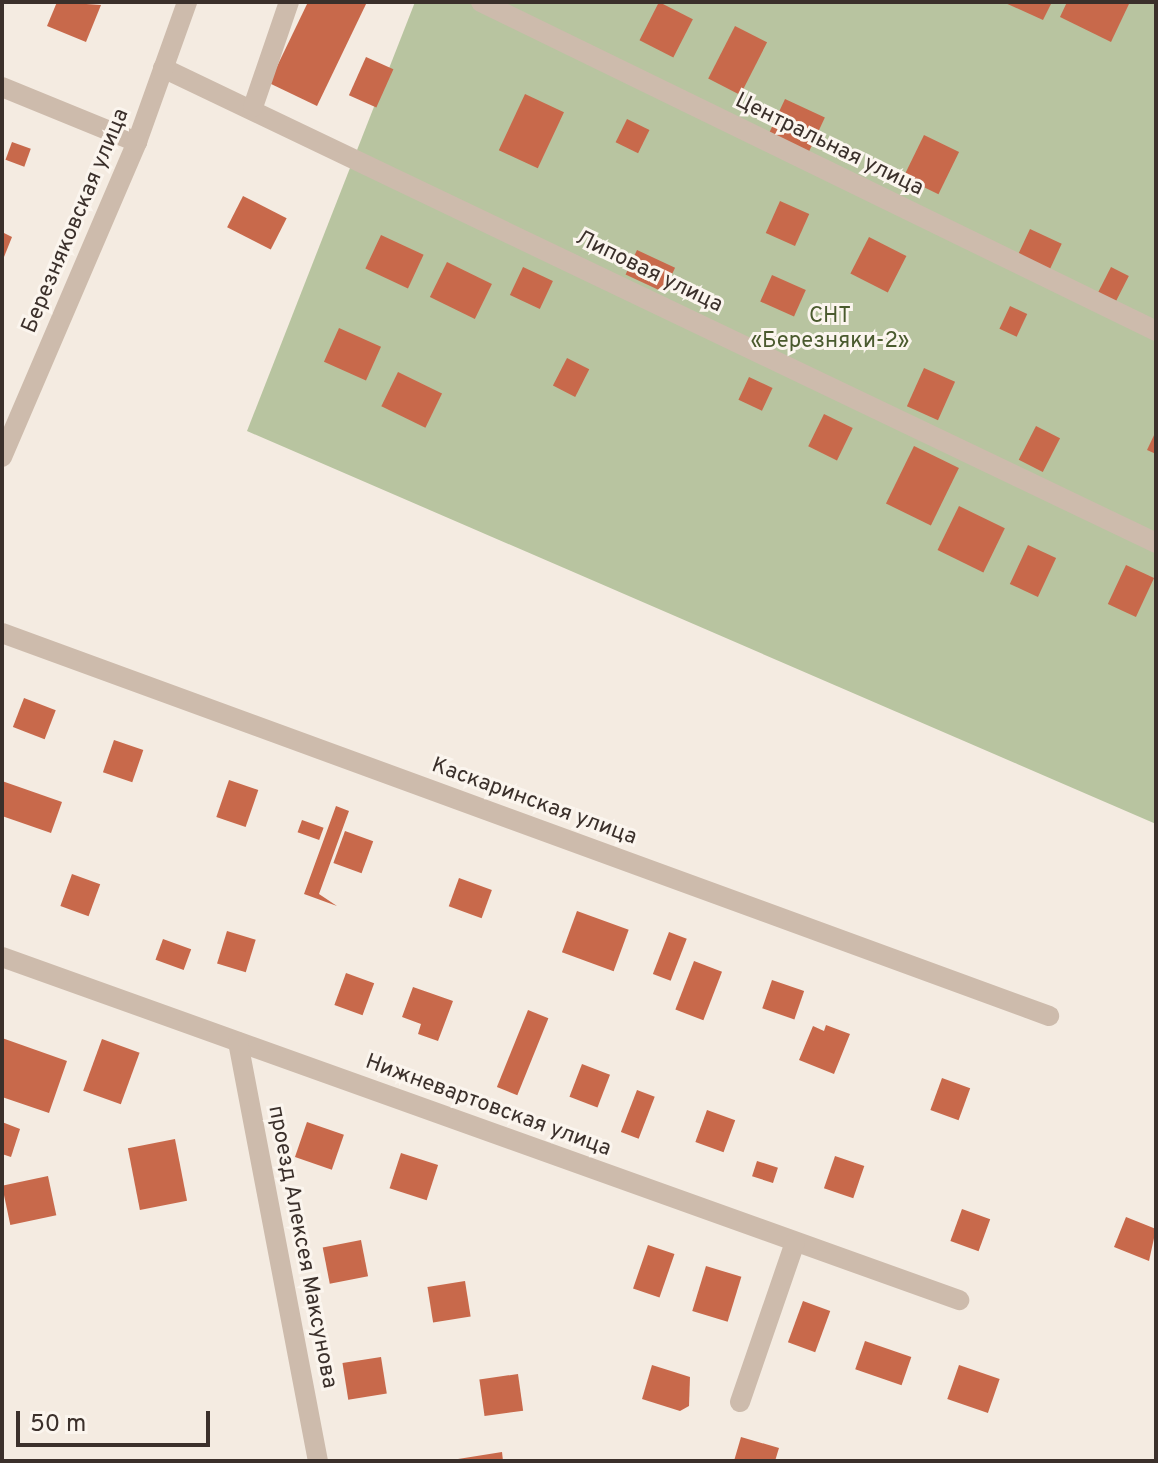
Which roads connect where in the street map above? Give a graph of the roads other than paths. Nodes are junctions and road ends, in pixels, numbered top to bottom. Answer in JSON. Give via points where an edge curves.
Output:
{"nodes":[{"id":1,"x":187,"y":2,"type":"edge"},
{"id":2,"x":289,"y":2,"type":"edge"},
{"id":3,"x":481,"y":2,"type":"edge"},
{"id":4,"x":163,"y":68,"type":"junction"},
{"id":5,"x":2,"y":87,"type":"edge"},
{"id":6,"x":253,"y":107,"type":"junction"},
{"id":7,"x":137,"y":142,"type":"junction"},
{"id":8,"x":1156,"y":331,"type":"edge"},
{"id":9,"x":2,"y":457,"type":"edge"},
{"id":10,"x":1156,"y":543,"type":"edge"},
{"id":11,"x":2,"y":633,"type":"edge"},
{"id":12,"x":2,"y":957,"type":"edge"},
{"id":13,"x":1049,"y":1016,"type":"dead end"},
{"id":14,"x":238,"y":1042,"type":"junction"},
{"id":15,"x":795,"y":1242,"type":"junction"},
{"id":16,"x":959,"y":1300,"type":"dead end"},
{"id":17,"x":740,"y":1402,"type":"dead end"},
{"id":18,"x":318,"y":1461,"type":"edge"}],
"edges":[{"from":1,"to":4,"type":"street","name":"Березняковская улица"},
{"from":2,"to":6,"type":"street"},
{"from":3,"to":8,"type":"street","name":"Центральная улица"},
{"from":4,"to":6,"type":"street","name":"Липовая улица"},
{"from":4,"to":7,"type":"street","name":"Березняковская улица"},
{"from":5,"to":7,"type":"street"},
{"from":6,"to":10,"type":"street","name":"Липовая улица"},
{"from":7,"to":9,"type":"street","name":"Березняковская улица"},
{"from":11,"to":13,"type":"street","name":"Каскаринская улица"},
{"from":12,"to":14,"type":"street","name":"Нижневартовская улица"},
{"from":14,"to":15,"type":"street","name":"Нижневартовская улица"},
{"from":14,"to":18,"type":"street","name":"проезд Алексея Максунова"},
{"from":15,"to":16,"type":"street","name":"Нижневартовская улица"},
{"from":15,"to":17,"type":"street"}]}
